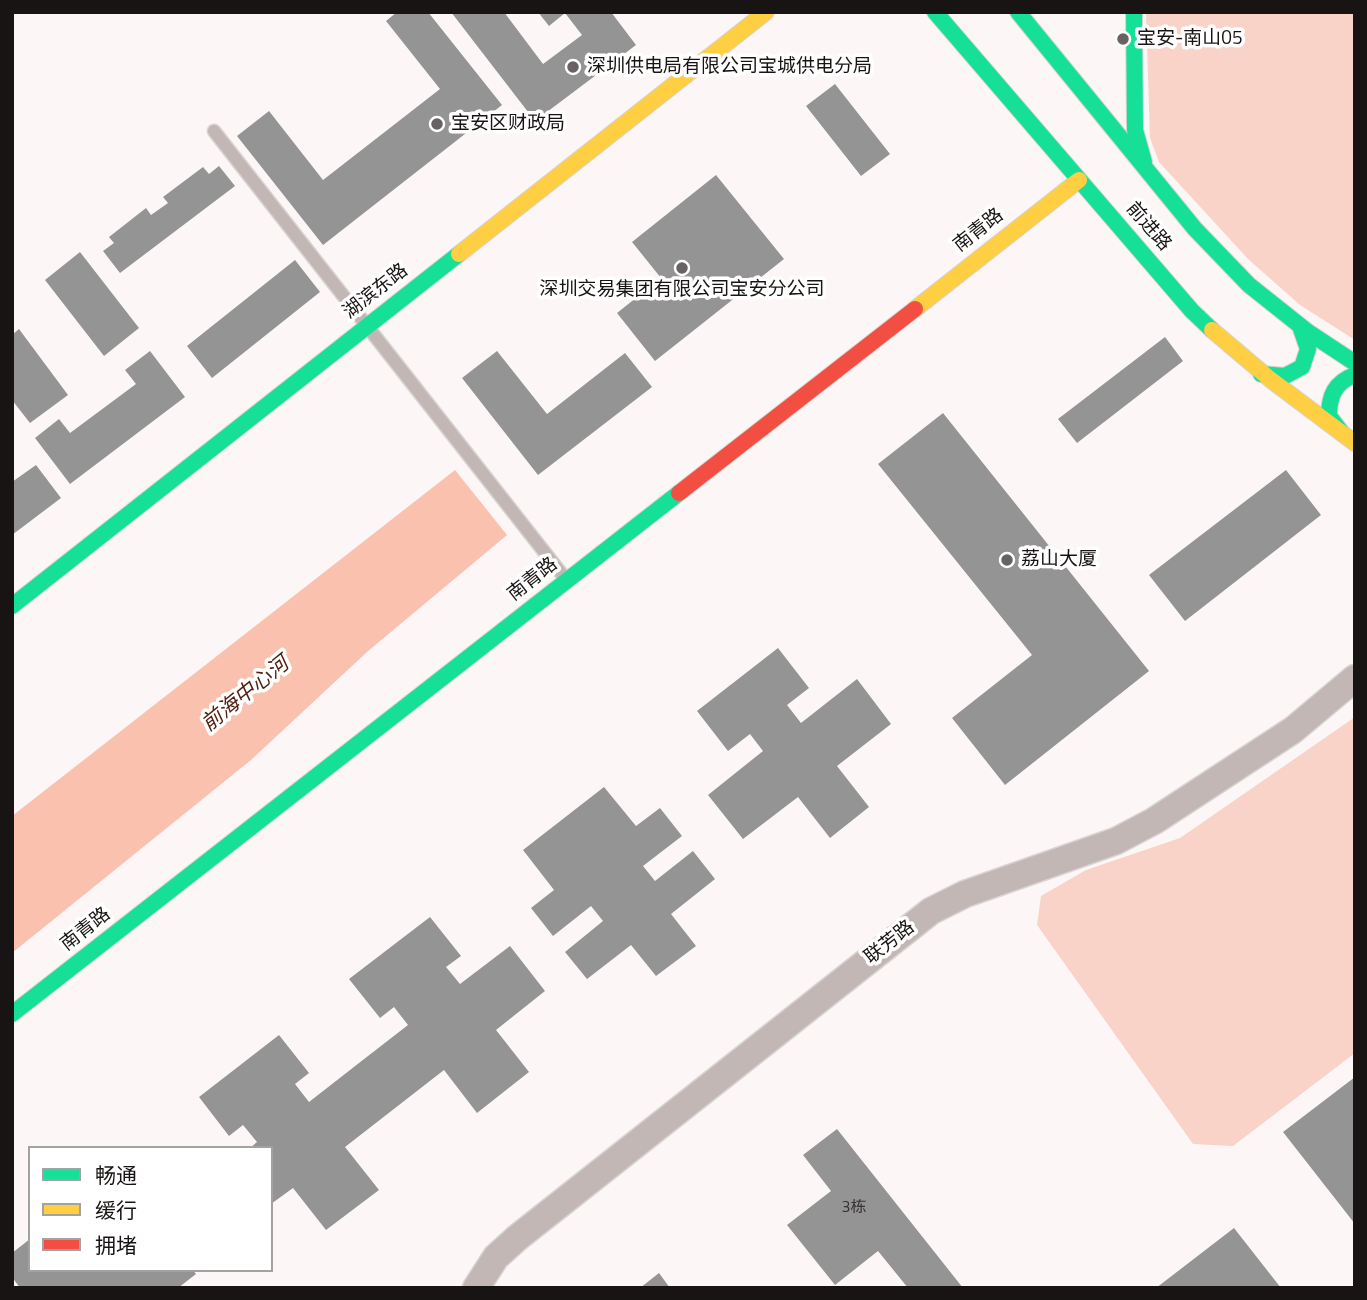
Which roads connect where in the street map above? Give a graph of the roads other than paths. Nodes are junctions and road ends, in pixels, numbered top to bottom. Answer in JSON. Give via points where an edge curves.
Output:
{"nodes":[{"id":1,"x":766,"y":12,"type":"edge"},
{"id":2,"x":935,"y":12,"type":"edge"},
{"id":3,"x":1018,"y":12,"type":"edge"},
{"id":4,"x":1134,"y":12,"type":"edge"},
{"id":5,"x":214,"y":131,"type":"dead end"},
{"id":6,"x":1147,"y":170,"type":"junction"},
{"id":7,"x":1079,"y":180,"type":"junction"},
{"id":8,"x":368,"y":326,"type":"junction"},
{"id":9,"x":1300,"y":326,"type":"junction"},
{"id":10,"x":1355,"y":363,"type":"edge"},
{"id":11,"x":1261,"y":374,"type":"junction"},
{"id":12,"x":1355,"y":375,"type":"edge"},
{"id":13,"x":1348,"y":438,"type":"edge"},
{"id":14,"x":567,"y":580,"type":"junction"},
{"id":15,"x":12,"y":606,"type":"edge"},
{"id":16,"x":1355,"y":678,"type":"edge"},
{"id":17,"x":12,"y":1014,"type":"edge"},
{"id":18,"x":476,"y":1288,"type":"edge"}],
"edges":[{"from":1,"to":8,"type":"main road","name":"湖滨东路"},
{"from":2,"to":7,"type":"main road","name":"前进路"},
{"from":3,"to":6,"type":"main road","name":"前进路"},
{"from":4,"to":6,"type":"main road","via":[[1135,130]]},
{"from":5,"to":8,"type":"lane"},
{"from":6,"to":9,"type":"main road","name":"前进路","via":[[1248,285]]},
{"from":7,"to":11,"type":"main road","name":"前进路","via":[[1192,311]]},
{"from":7,"to":14,"type":"main road","name":"南青路"},
{"from":8,"to":14,"type":"lane"},
{"from":8,"to":15,"type":"main road","name":"湖滨东路"},
{"from":9,"to":10,"type":"main road","name":"前进路"},
{"from":9,"to":11,"type":"main road","via":[[1308,352],[1299,369],[1281,378]]},
{"from":11,"to":13,"type":"main road","name":"前进路"},
{"from":12,"to":13,"type":"main road","via":[[1343,380],[1330,396],[1329,416]]},
{"from":14,"to":17,"type":"main road","name":"南青路"},
{"from":16,"to":18,"type":"street","name":"联芳路","via":[[1293,730],[1154,821],[1116,841],[965,894],[931,911],[517,1238],[496,1257]]}]}
